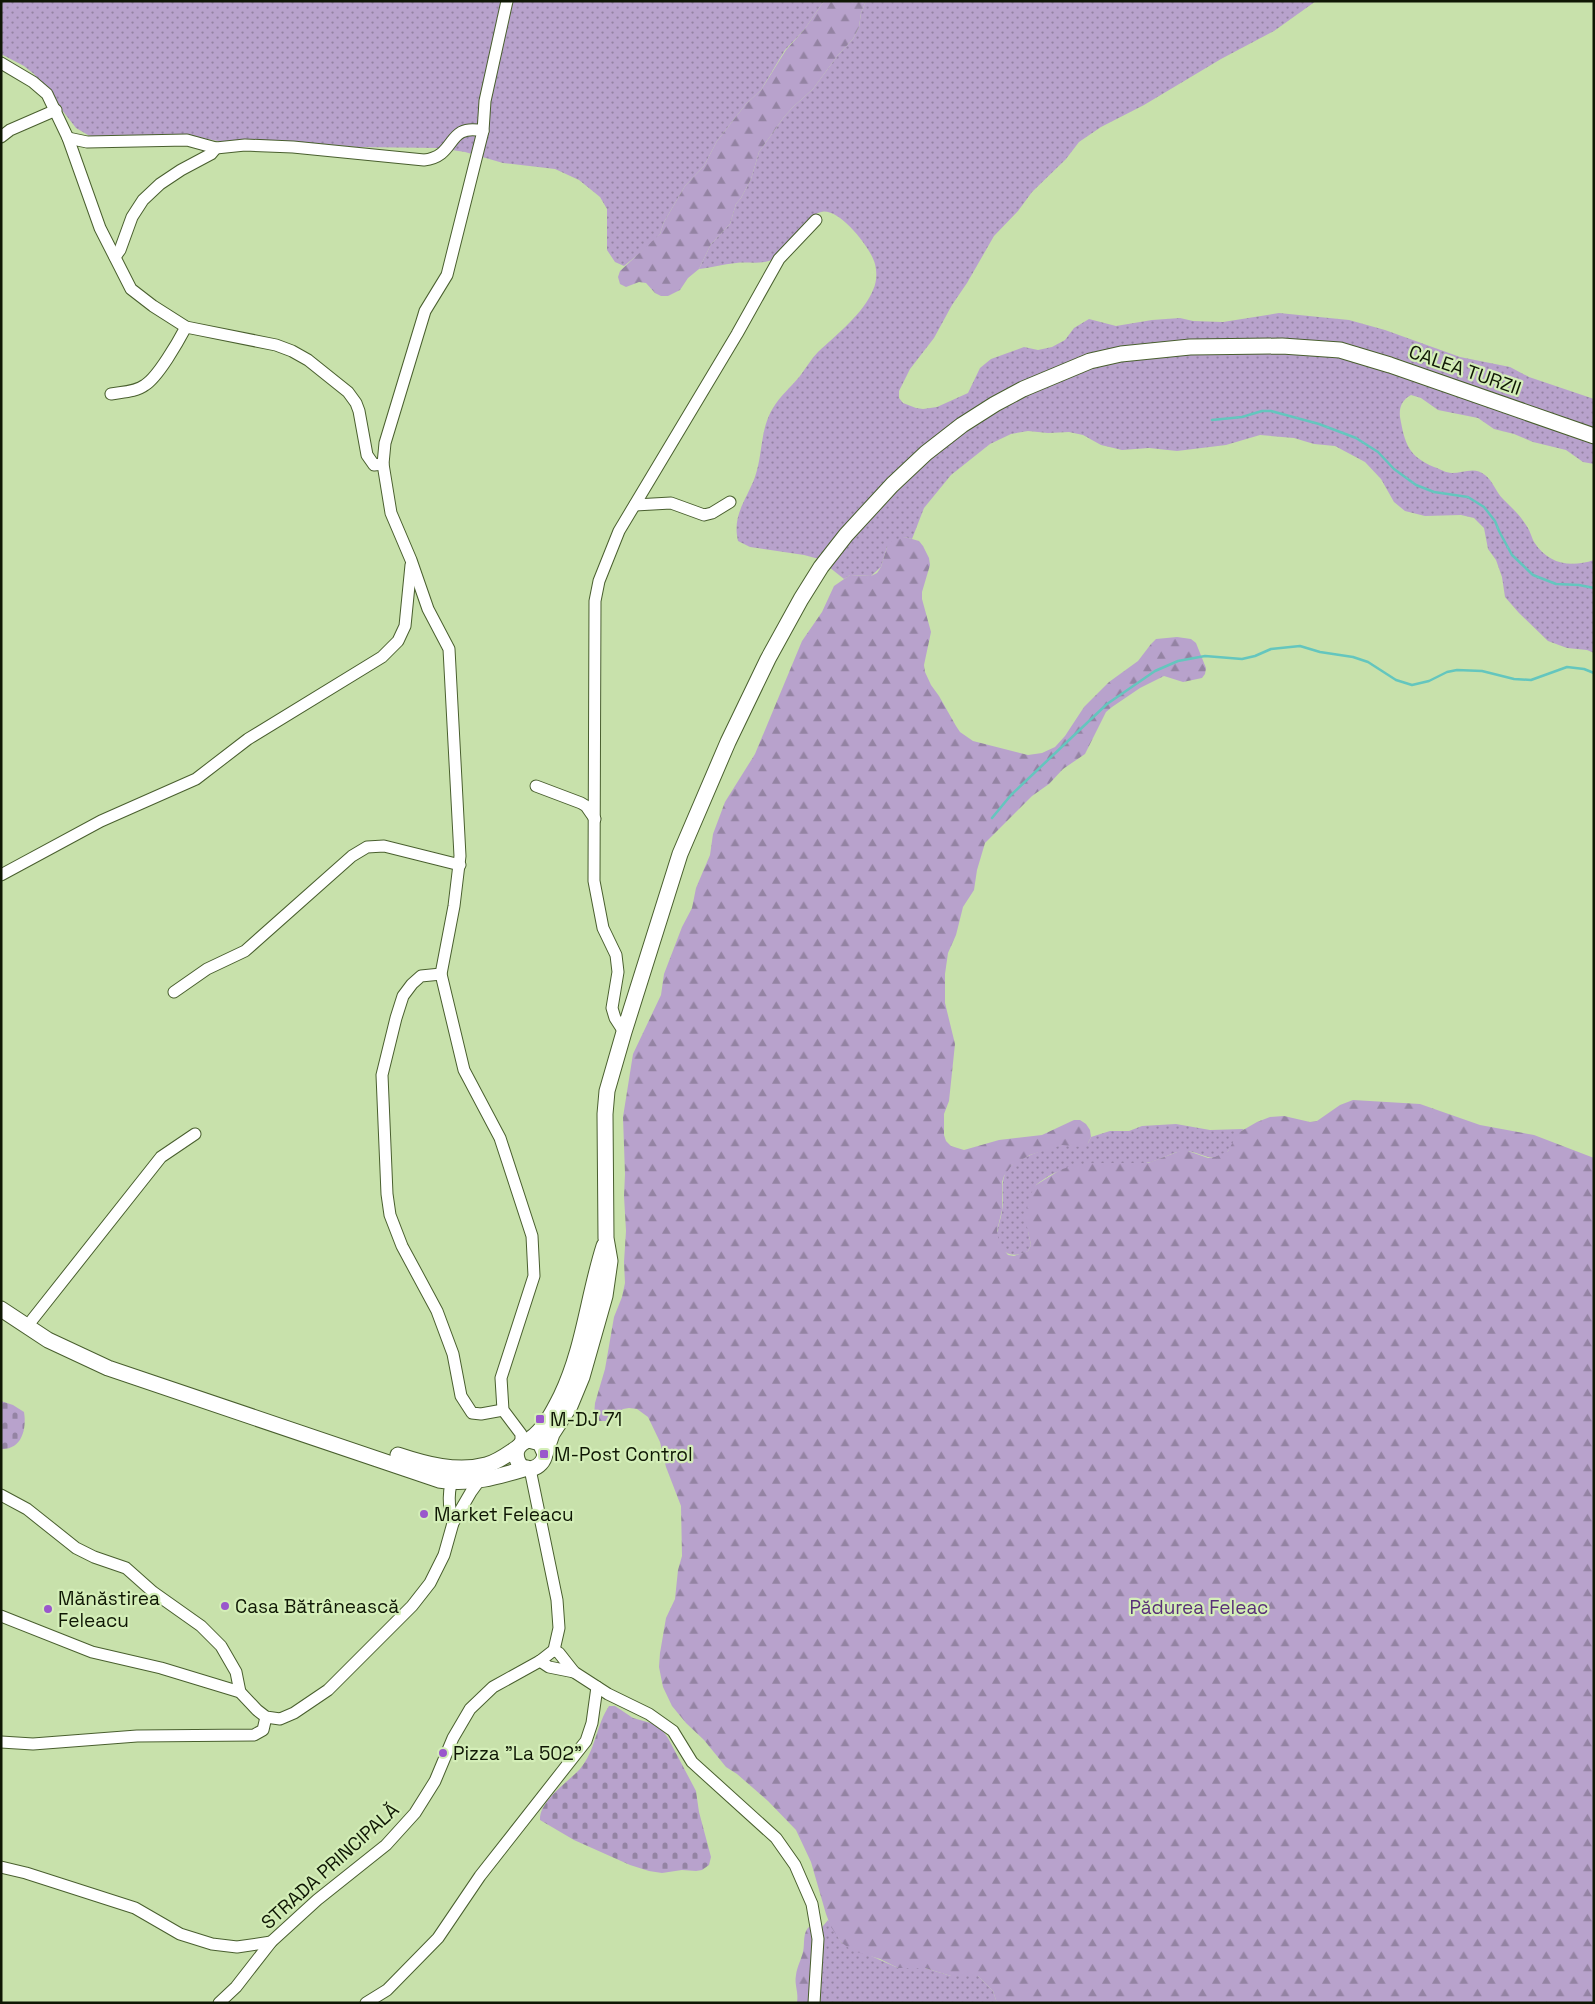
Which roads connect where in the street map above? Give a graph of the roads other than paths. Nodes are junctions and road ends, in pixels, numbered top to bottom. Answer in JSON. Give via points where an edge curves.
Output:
{"nodes":[{"id":1,"x":507,"y":1,"type":"edge"},
{"id":2,"x":1,"y":63,"type":"edge"},
{"id":3,"x":56,"y":110,"type":"junction"},
{"id":4,"x":483,"y":131,"type":"junction"},
{"id":5,"x":1,"y":137,"type":"edge"},
{"id":6,"x":68,"y":138,"type":"junction"},
{"id":7,"x":216,"y":148,"type":"junction"},
{"id":8,"x":816,"y":220,"type":"dead end"},
{"id":9,"x":115,"y":257,"type":"junction"},
{"id":10,"x":186,"y":327,"type":"junction"},
{"id":11,"x":111,"y":394,"type":"dead end"},
{"id":12,"x":1594,"y":436,"type":"edge"},
{"id":13,"x":383,"y":464,"type":"junction"},
{"id":14,"x":730,"y":502,"type":"dead end"},
{"id":15,"x":635,"y":505,"type":"junction"},
{"id":16,"x":411,"y":560,"type":"junction"},
{"id":17,"x":536,"y":786,"type":"dead end"},
{"id":18,"x":595,"y":819,"type":"junction"},
{"id":19,"x":460,"y":865,"type":"junction"},
{"id":20,"x":1,"y":875,"type":"edge"},
{"id":21,"x":441,"y":974,"type":"junction"},
{"id":22,"x":174,"y":992,"type":"dead end"},
{"id":23,"x":624,"y":1032,"type":"junction"},
{"id":24,"x":195,"y":1134,"type":"dead end"},
{"id":25,"x":606,"y":1238,"type":"junction"},
{"id":26,"x":1,"y":1298,"type":"edge"},
{"id":27,"x":1,"y":1309,"type":"edge"},
{"id":28,"x":32,"y":1320,"type":"junction"},
{"id":29,"x":503,"y":1410,"type":"junction"},
{"id":30,"x":523,"y":1444,"type":"junction"},
{"id":31,"x":545,"y":1454,"type":"junction"},
{"id":32,"x":463,"y":1468,"type":"junction"},
{"id":33,"x":528,"y":1469,"type":"junction"},
{"id":34,"x":479,"y":1481,"type":"junction"},
{"id":35,"x":451,"y":1482,"type":"junction"},
{"id":36,"x":1,"y":1495,"type":"edge"},
{"id":37,"x":453,"y":1523,"type":"junction"},
{"id":38,"x":1,"y":1616,"type":"edge"},
{"id":39,"x":554,"y":1650,"type":"junction"},
{"id":40,"x":540,"y":1662,"type":"junction"},
{"id":41,"x":574,"y":1672,"type":"junction"},
{"id":42,"x":597,"y":1687,"type":"junction"},
{"id":43,"x":240,"y":1692,"type":"junction"},
{"id":44,"x":266,"y":1717,"type":"junction"},
{"id":45,"x":1,"y":1742,"type":"edge"},
{"id":46,"x":1,"y":1867,"type":"edge"},
{"id":47,"x":271,"y":1942,"type":"junction"},
{"id":48,"x":219,"y":2003,"type":"edge"},
{"id":49,"x":366,"y":2003,"type":"edge"},
{"id":50,"x":814,"y":2003,"type":"edge"}],
"edges":[{"from":1,"to":4,"type":"street","via":[[485,102]]},
{"from":2,"to":3,"type":"street","via":[[33,82],[47,94]]},
{"from":3,"to":5,"type":"street"},
{"from":3,"to":6,"type":"street"},
{"from":4,"to":7,"type":"street","via":[[470,128],[460,132],[443,154],[424,160],[293,147],[245,145]]},
{"from":4,"to":13,"type":"street","via":[[447,275],[425,311],[385,443]]},
{"from":6,"to":7,"type":"street","via":[[87,142],[187,140]]},
{"from":6,"to":9,"type":"street","via":[[100,228]]},
{"from":7,"to":9,"type":"street","via":[[212,154],[160,184],[143,200]]},
{"from":8,"to":15,"type":"street","via":[[779,258]]},
{"from":9,"to":10,"type":"street","via":[[131,289]]},
{"from":10,"to":11,"type":"street","via":[[147,384],[139,389]]},
{"from":10,"to":13,"type":"street","via":[[276,346],[308,360],[348,392],[356,403],[367,455],[374,465]]},
{"from":12,"to":23,"type":"main road","name":"CALEA TURZII","via":[[1349,352],[1266,345],[1190,347],[1121,354],[1090,361],[994,404],[926,453],[892,485],[821,567],[800,599],[728,742],[680,854]]},
{"from":13,"to":16,"type":"street","via":[[391,513]]},
{"from":14,"to":15,"type":"street","via":[[704,515],[671,502]]},
{"from":15,"to":18,"type":"street","via":[[607,557],[595,601]]},
{"from":16,"to":19,"type":"street","via":[[428,609],[449,649]]},
{"from":16,"to":20,"type":"street","via":[[405,626],[398,641],[382,657],[248,739],[196,779],[101,821]]},
{"from":17,"to":18,"type":"street","via":[[581,803]]},
{"from":18,"to":23,"type":"street","via":[[594,881],[603,928],[616,955],[618,972],[612,1008]]},
{"from":19,"to":21,"type":"street"},
{"from":19,"to":22,"type":"street","via":[[384,846],[367,847],[352,856],[245,951],[206,969]]},
{"from":21,"to":29,"type":"street","via":[[464,1070],[500,1138],[532,1236],[534,1276],[501,1378]]},
{"from":21,"to":29,"type":"street","via":[[421,976],[403,996],[396,1018],[382,1076],[387,1194],[390,1215],[402,1246],[447,1336],[466,1406],[472,1413],[481,1414]]},
{"from":23,"to":25,"type":"main road","name":"CALEA TURZII","via":[[612,1070],[606,1107]]},
{"from":24,"to":28,"type":"street","via":[[161,1158]]},
{"from":25,"to":30,"type":"main road","via":[[570,1374],[550,1415]]},
{"from":25,"to":31,"type":"main road","via":[[610,1262],[608,1278],[590,1356],[570,1406],[552,1434]]},
{"from":26,"to":28,"type":"main road"},
{"from":27,"to":35,"type":"main road","via":[[48,1340],[108,1368]]},
{"from":28,"to":32,"type":"main road","via":[[70,1342],[112,1360],[427,1464]]},
{"from":29,"to":30,"type":"street","via":[[521,1434]]},
{"from":30,"to":31,"type":"main road","via":[[540,1443]]},
{"from":30,"to":32,"type":"main road","via":[[487,1465]]},
{"from":30,"to":33,"type":"main road","via":[[516,1452],[518,1462]]},
{"from":31,"to":33,"type":"main road","via":[[538,1467]]},
{"from":32,"to":35,"type":"street"},
{"from":33,"to":34,"type":"main road"},
{"from":33,"to":39,"type":"street","via":[[557,1600],[559,1628]]},
{"from":34,"to":35,"type":"main road"},
{"from":34,"to":37,"type":"street"},
{"from":35,"to":37,"type":"street","via":[[449,1511]]},
{"from":36,"to":43,"type":"street","via":[[26,1509],[76,1548],[126,1568],[201,1626],[221,1646],[236,1672]]},
{"from":37,"to":44,"type":"street","via":[[444,1554],[430,1583],[412,1606],[328,1690],[294,1713],[280,1719]]},
{"from":38,"to":43,"type":"street","via":[[92,1652],[161,1668]]},
{"from":39,"to":40,"type":"street","name":"STRADA PRINCIPALĂ"},
{"from":39,"to":41,"type":"street"},
{"from":40,"to":41,"type":"street"},
{"from":40,"to":47,"type":"street","name":"STRADA PRINCIPALĂ","via":[[493,1687],[470,1709],[453,1738],[435,1781],[415,1813],[386,1844],[316,1900]]},
{"from":41,"to":42,"type":"street"},
{"from":42,"to":49,"type":"street","via":[[586,1741],[480,1876],[438,1938],[387,1990]]},
{"from":42,"to":50,"type":"street","via":[[649,1714],[673,1731],[692,1762],[776,1838],[795,1865],[812,1904],[818,1939]]},
{"from":43,"to":44,"type":"street"},
{"from":44,"to":45,"type":"street","via":[[263,1730],[254,1735],[137,1736],[33,1744]]},
{"from":46,"to":47,"type":"street","via":[[135,1908],[180,1934],[204,1942],[237,1948]]},
{"from":47,"to":48,"type":"street","name":"STRADA PRINCIPALĂ"}]}
